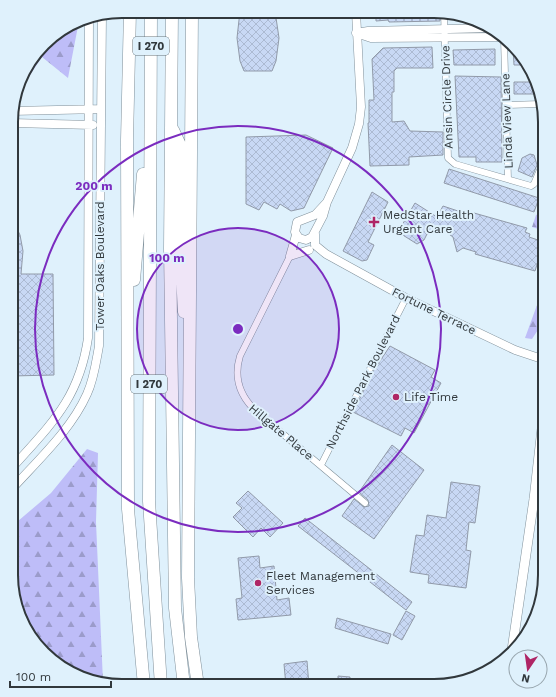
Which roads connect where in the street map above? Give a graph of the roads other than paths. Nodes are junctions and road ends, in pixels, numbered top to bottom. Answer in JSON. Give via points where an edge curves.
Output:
{"nodes":[{"id":1,"x":130,"y":18,"type":"edge"},
{"id":2,"x":151,"y":18,"type":"edge"},
{"id":3,"x":172,"y":18,"type":"edge"},
{"id":4,"x":192,"y":18,"type":"edge"},
{"id":5,"x":196,"y":18,"type":"edge"},
{"id":6,"x":356,"y":18,"type":"edge"},
{"id":7,"x":444,"y":19,"type":"edge"},
{"id":8,"x":102,"y":20,"type":"edge"},
{"id":9,"x":89,"y":24,"type":"edge"},
{"id":10,"x":478,"y":28,"type":"edge"},
{"id":11,"x":444,"y":29,"type":"junction"},
{"id":12,"x":192,"y":31,"type":"junction"},
{"id":13,"x":356,"y":33,"type":"junction"},
{"id":14,"x":445,"y":38,"type":"junction"},
{"id":15,"x":495,"y":38,"type":"edge"},
{"id":16,"x":503,"y":44,"type":"edge"},
{"id":17,"x":150,"y":82,"type":"junction"},
{"id":18,"x":536,"y":104,"type":"edge"},
{"id":19,"x":506,"y":105,"type":"junction"},
{"id":20,"x":89,"y":109,"type":"junction"},
{"id":21,"x":101,"y":109,"type":"junction"},
{"id":22,"x":19,"y":111,"type":"edge"},
{"id":23,"x":18,"y":123,"type":"edge"},
{"id":24,"x":89,"y":125,"type":"junction"},
{"id":25,"x":100,"y":126,"type":"junction"},
{"id":26,"x":171,"y":126,"type":"junction"},
{"id":27,"x":538,"y":175,"type":"edge"},
{"id":28,"x":508,"y":179,"type":"junction"},
{"id":29,"x":327,"y":202,"type":"junction"},
{"id":30,"x":306,"y":219,"type":"junction"},
{"id":31,"x":315,"y":232,"type":"junction"},
{"id":32,"x":299,"y":237,"type":"junction"},
{"id":33,"x":309,"y":250,"type":"junction"},
{"id":34,"x":326,"y":254,"type":"junction"},
{"id":35,"x":290,"y":256,"type":"junction"},
{"id":36,"x":406,"y":298,"type":"junction"},
{"id":37,"x":538,"y":358,"type":"edge"},
{"id":38,"x":128,"y":363,"type":"junction"},
{"id":39,"x":191,"y":377,"type":"junction"},
{"id":40,"x":18,"y":461,"type":"edge"},
{"id":41,"x":538,"y":464,"type":"edge"},
{"id":42,"x":321,"y":465,"type":"junction"},
{"id":43,"x":18,"y":482,"type":"edge"},
{"id":44,"x":534,"y":499,"type":"junction"},
{"id":45,"x":538,"y":500,"type":"edge"},
{"id":46,"x":365,"y":503,"type":"dead end"},
{"id":47,"x":513,"y":643,"type":"edge"},
{"id":48,"x":143,"y":679,"type":"edge"},
{"id":49,"x":161,"y":679,"type":"edge"},
{"id":50,"x":183,"y":679,"type":"edge"},
{"id":51,"x":197,"y":679,"type":"edge"}],
"edges":[{"from":1,"to":38,"type":"highway","number":"I 270","via":[[127,140]]},
{"from":2,"to":17,"type":"highway","number":"I 270"},
{"from":3,"to":26,"type":"highway","number":"I 270"},
{"from":4,"to":12,"type":"highway"},
{"from":5,"to":12,"type":"highway"},
{"from":6,"to":13,"type":"street"},
{"from":7,"to":11,"type":"street","name":"Ansin Circle Drive"},
{"from":8,"to":21,"type":"street","name":"Tower Oaks Boulevard"},
{"from":9,"to":20,"type":"street","name":"Tower Oaks Boulevard"},
{"from":10,"to":11,"type":"street"},
{"from":11,"to":13,"type":"street","via":[[368,30]]},
{"from":11,"to":14,"type":"street","name":"Ansin Circle Drive"},
{"from":12,"to":39,"type":"highway"},
{"from":13,"to":14,"type":"street","via":[[371,38]]},
{"from":13,"to":29,"type":"street","via":[[361,107],[359,124],[352,148]]},
{"from":14,"to":15,"type":"street"},
{"from":14,"to":28,"type":"street","name":"Ansin Circle Drive","via":[[448,158],[455,164]]},
{"from":16,"to":19,"type":"street","name":"Linda View Lane"},
{"from":17,"to":38,"type":"highway"},
{"from":17,"to":49,"type":"highway","number":"I 270","via":[[149,501]]},
{"from":18,"to":19,"type":"street"},
{"from":19,"to":28,"type":"street","name":"Linda View Lane"},
{"from":20,"to":21,"type":"street"},
{"from":20,"to":22,"type":"street"},
{"from":20,"to":24,"type":"street","name":"Tower Oaks Boulevard"},
{"from":21,"to":25,"type":"street","name":"Tower Oaks Boulevard"},
{"from":23,"to":24,"type":"street"},
{"from":24,"to":25,"type":"street"},
{"from":24,"to":40,"type":"street","name":"Tower Oaks Boulevard","via":[[87,349],[72,395],[60,413]]},
{"from":25,"to":43,"type":"street","name":"Tower Oaks Boulevard","via":[[100,346],[94,375],[79,409],[61,434]]},
{"from":26,"to":39,"type":"highway","via":[[180,145],[184,327]]},
{"from":26,"to":50,"type":"highway","number":"I 270","via":[[170,248],[175,608]]},
{"from":27,"to":28,"type":"street","name":"Ansin Circle Drive","via":[[531,186]]},
{"from":29,"to":30,"type":"street","via":[[315,215]]},
{"from":29,"to":31,"type":"street"},
{"from":30,"to":31,"type":"street","via":[[314,224]]},
{"from":30,"to":32,"type":"street","via":[[300,220],[296,225]]},
{"from":31,"to":32,"type":"street","via":[[309,239]]},
{"from":31,"to":34,"type":"street","name":"Fortune Terrace","via":[[315,245]]},
{"from":32,"to":33,"type":"street"},
{"from":32,"to":35,"type":"street"},
{"from":33,"to":34,"type":"street","name":"Fortune Terrace"},
{"from":33,"to":35,"type":"street"},
{"from":34,"to":36,"type":"street","name":"Fortune Terrace"},
{"from":35,"to":42,"type":"street","name":"Hillgate Place","via":[[236,368],[247,402]]},
{"from":36,"to":37,"type":"street","name":"Fortune Terrace","via":[[515,350]]},
{"from":36,"to":42,"type":"street","name":"Northside Park Boulevard"},
{"from":38,"to":48,"type":"highway","number":"I 270","via":[[128,509]]},
{"from":39,"to":51,"type":"highway","via":[[188,578]]},
{"from":41,"to":44,"type":"main road"},
{"from":42,"to":46,"type":"street","name":"Hillgate Place"},
{"from":44,"to":45,"type":"street"},
{"from":44,"to":47,"type":"main road"}]}
